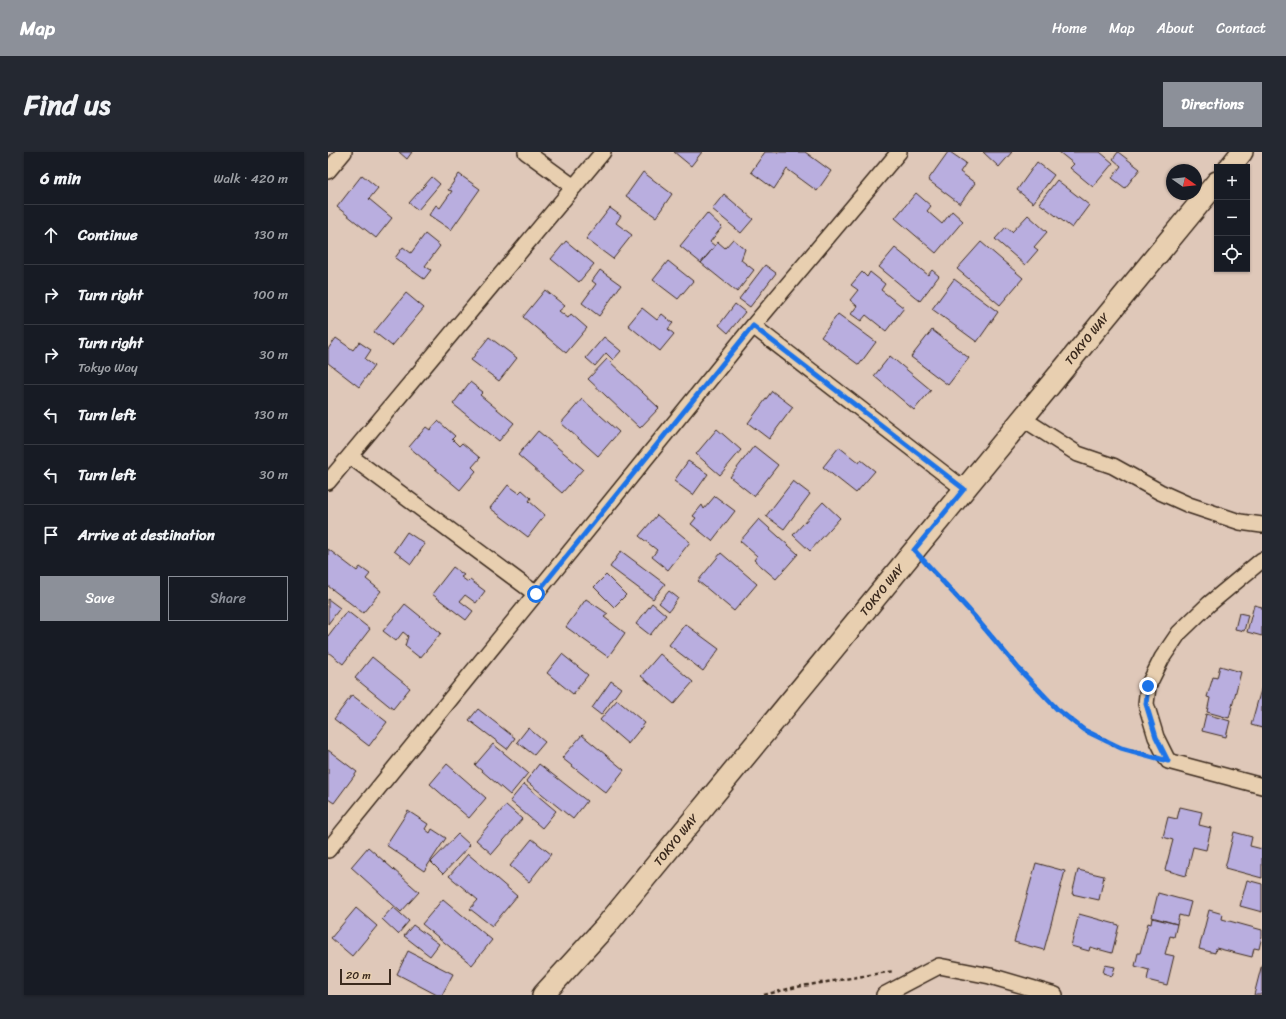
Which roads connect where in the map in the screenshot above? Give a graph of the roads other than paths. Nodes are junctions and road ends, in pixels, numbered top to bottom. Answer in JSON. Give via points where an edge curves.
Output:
{"nodes":[{"id":1,"x":344,"y":152,"type":"edge"},
{"id":2,"x":526,"y":152,"type":"edge"},
{"id":3,"x":603,"y":152,"type":"edge"},
{"id":4,"x":899,"y":152,"type":"edge"},
{"id":5,"x":1242,"y":152,"type":"edge"},
{"id":6,"x":1232,"y":164,"type":"edge"},
{"id":7,"x":328,"y":171,"type":"edge"},
{"id":8,"x":1214,"y":186,"type":"edge"},
{"id":9,"x":574,"y":187,"type":"junction"},
{"id":10,"x":753,"y":326,"type":"junction"},
{"id":11,"x":1022,"y":418,"type":"junction"},
{"id":12,"x":350,"y":456,"type":"junction"},
{"id":13,"x":328,"y":482,"type":"edge"},
{"id":14,"x":964,"y":489,"type":"junction"},
{"id":15,"x":1262,"y":526,"type":"edge"},
{"id":16,"x":1262,"y":560,"type":"edge"},
{"id":17,"x":536,"y":594,"type":"junction"},
{"id":18,"x":1262,"y":786,"type":"edge"},
{"id":19,"x":328,"y":850,"type":"edge"},
{"id":20,"x":544,"y":995,"type":"edge"},
{"id":21,"x":884,"y":995,"type":"edge"},
{"id":22,"x":1055,"y":995,"type":"edge"}],
"edges":[{"from":1,"to":7,"type":"street"},
{"from":2,"to":9,"type":"street"},
{"from":3,"to":9,"type":"street"},
{"from":4,"to":10,"type":"street"},
{"from":5,"to":6,"type":"main road"},
{"from":8,"to":11,"type":"main road","name":"TOKYO WAY"},
{"from":9,"to":12,"type":"street"},
{"from":10,"to":14,"type":"street"},
{"from":10,"to":17,"type":"street"},
{"from":11,"to":14,"type":"main road","name":"TOKYO WAY"},
{"from":11,"to":15,"type":"street","via":[[1078,454],[1114,466],[1160,492],[1189,505],[1240,522]]},
{"from":12,"to":13,"type":"street"},
{"from":12,"to":17,"type":"street"},
{"from":14,"to":20,"type":"main road","name":"TOKYO WAY","via":[[605,927]]},
{"from":16,"to":18,"type":"street","via":[[1208,604],[1179,633],[1162,658],[1148,686],[1146,704],[1156,737],[1168,761]]},
{"from":17,"to":19,"type":"street"},
{"from":21,"to":22,"type":"street","via":[[939,966],[990,976]]}]}
